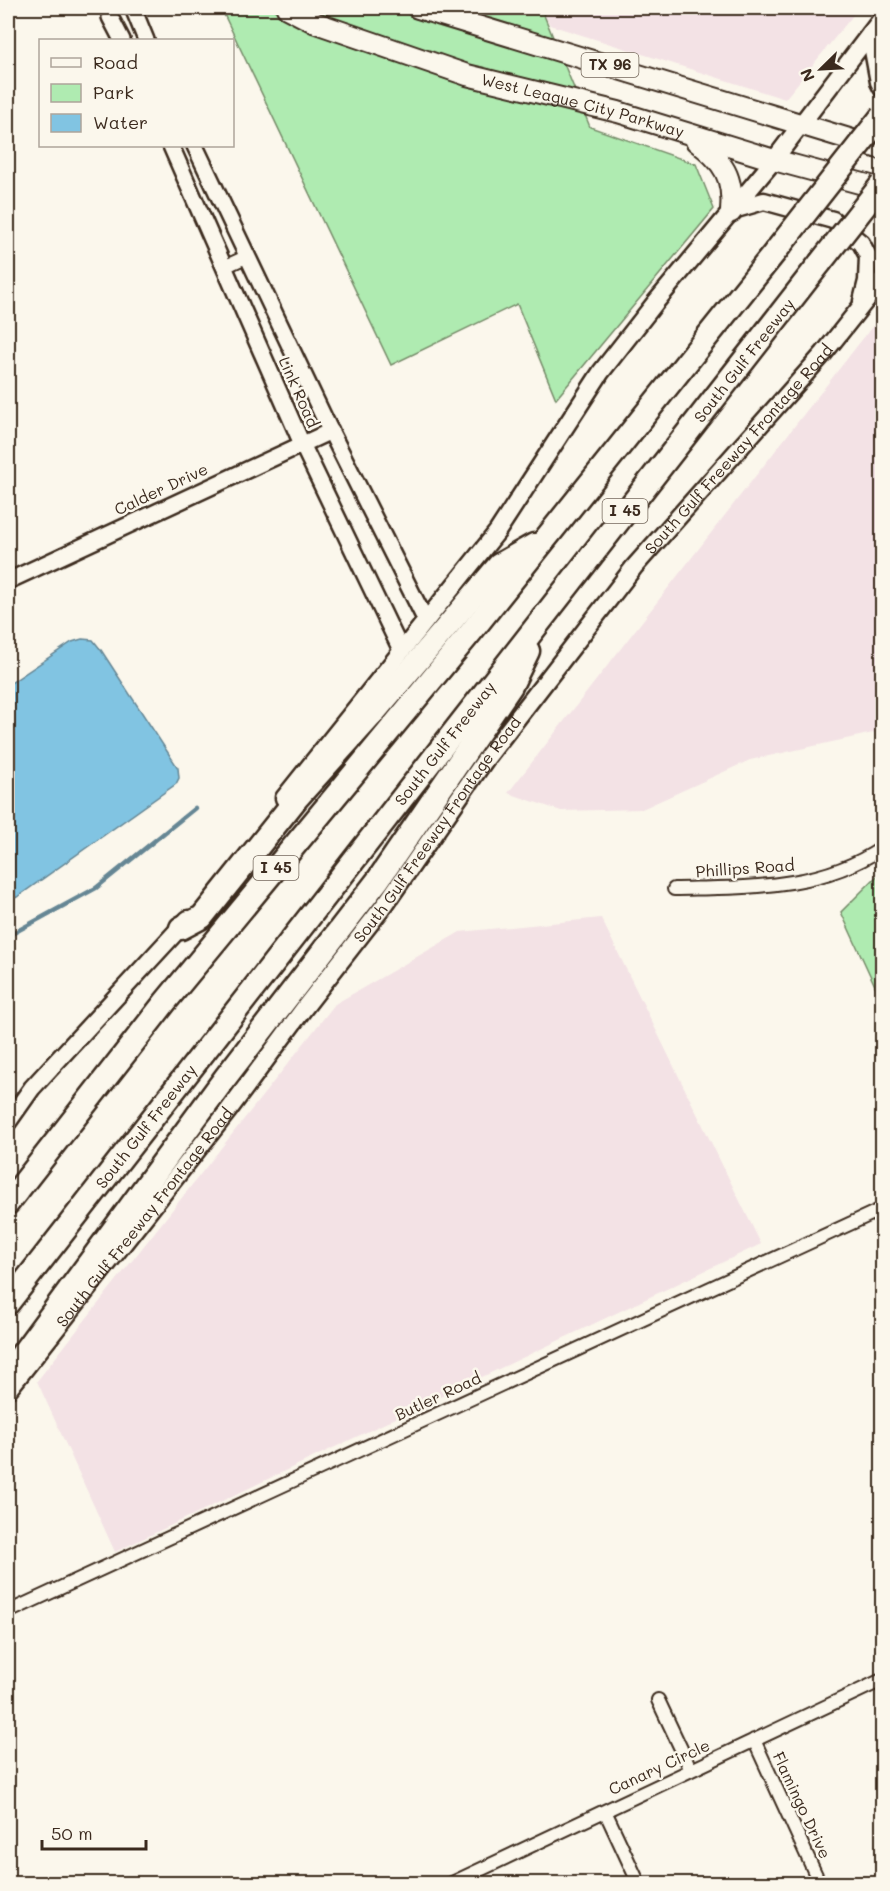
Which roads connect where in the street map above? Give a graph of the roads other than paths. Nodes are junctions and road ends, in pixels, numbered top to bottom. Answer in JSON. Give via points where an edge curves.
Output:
{"nodes":[{"id":1,"x":111,"y":8,"type":"edge"},
{"id":2,"x":133,"y":8,"type":"edge"},
{"id":3,"x":286,"y":8,"type":"edge"},
{"id":4,"x":418,"y":8,"type":"edge"},
{"id":5,"x":882,"y":18,"type":"edge"},
{"id":6,"x":870,"y":34,"type":"junction"},
{"id":7,"x":121,"y":39,"type":"edge"},
{"id":8,"x":146,"y":39,"type":"edge"},
{"id":9,"x":882,"y":88,"type":"edge"},
{"id":10,"x":882,"y":116,"type":"edge"},
{"id":11,"x":801,"y":124,"type":"junction"},
{"id":12,"x":685,"y":132,"type":"junction"},
{"id":13,"x":171,"y":147,"type":"edge"},
{"id":14,"x":195,"y":147,"type":"edge"},
{"id":15,"x":882,"y":149,"type":"edge"},
{"id":16,"x":774,"y":160,"type":"junction"},
{"id":17,"x":882,"y":184,"type":"edge"},
{"id":18,"x":882,"y":189,"type":"edge"},
{"id":19,"x":732,"y":211,"type":"junction"},
{"id":20,"x":248,"y":256,"type":"junction"},
{"id":21,"x":224,"y":267,"type":"junction"},
{"id":22,"x":882,"y":280,"type":"edge"},
{"id":23,"x":860,"y":308,"type":"junction"},
{"id":24,"x":331,"y":431,"type":"junction"},
{"id":25,"x":302,"y":444,"type":"junction"},
{"id":26,"x":548,"y":536,"type":"junction"},
{"id":27,"x":8,"y":581,"type":"edge"},
{"id":28,"x":547,"y":610,"type":"junction"},
{"id":29,"x":426,"y":621,"type":"junction"},
{"id":30,"x":401,"y":650,"type":"junction"},
{"id":31,"x":882,"y":848,"type":"edge"},
{"id":32,"x":674,"y":889,"type":"dead end"},
{"id":33,"x":181,"y":928,"type":"junction"},
{"id":34,"x":8,"y":1122,"type":"edge"},
{"id":35,"x":8,"y":1203,"type":"edge"},
{"id":36,"x":882,"y":1209,"type":"edge"},
{"id":37,"x":8,"y":1304,"type":"edge"},
{"id":38,"x":8,"y":1378,"type":"edge"},
{"id":39,"x":8,"y":1390,"type":"edge"},
{"id":40,"x":8,"y":1612,"type":"edge"},
{"id":41,"x":882,"y":1680,"type":"edge"},
{"id":42,"x":658,"y":1700,"type":"dead end"},
{"id":43,"x":754,"y":1740,"type":"junction"},
{"id":44,"x":692,"y":1770,"type":"junction"},
{"id":45,"x":605,"y":1811,"type":"junction"},
{"id":46,"x":454,"y":1883,"type":"edge"},
{"id":47,"x":639,"y":1884,"type":"edge"},
{"id":48,"x":820,"y":1884,"type":"edge"}],
"edges":[{"from":1,"to":7,"type":"street","via":[[110,17]]},
{"from":2,"to":8,"type":"street"},
{"from":3,"to":12,"type":"main road","name":"West League City Parkway","via":[[316,23],[467,75]]},
{"from":4,"to":11,"type":"main road","number":"TX 96"},
{"from":5,"to":6,"type":"main road"},
{"from":6,"to":9,"type":"main road"},
{"from":6,"to":11,"type":"main road"},
{"from":10,"to":26,"type":"highway","number":"I 45","bridge":true},
{"from":11,"to":15,"type":"main road","number":"TX 96"},
{"from":11,"to":16,"type":"main road"},
{"from":12,"to":16,"type":"main road","name":"West League City Parkway"},
{"from":12,"to":19,"type":"main road","via":[[716,155],[728,177]]},
{"from":13,"to":21,"type":"street","name":"Link Road"},
{"from":14,"to":20,"type":"street","name":"Link Road"},
{"from":16,"to":18,"type":"main road","name":"West League City Parkway"},
{"from":16,"to":19,"type":"main road"},
{"from":17,"to":28,"type":"highway","name":"South Gulf Freeway","number":"I 45","bridge":true},
{"from":19,"to":23,"type":"main road","via":[[764,201],[833,220],[861,243],[868,256]]},
{"from":19,"to":29,"type":"main road","via":[[601,372],[497,532]]},
{"from":20,"to":21,"type":"street"},
{"from":20,"to":24,"type":"street","name":"Link Road"},
{"from":21,"to":25,"type":"street","name":"Link Road"},
{"from":22,"to":23,"type":"main road","name":"South Gulf Freeway Frontage Road"},
{"from":23,"to":39,"type":"main road","name":"South Gulf Freeway Frontage Road","via":[[634,567],[485,760],[386,903],[228,1111]]},
{"from":24,"to":25,"type":"street","name":"Calder Drive"},
{"from":24,"to":29,"type":"street","name":"Link Road"},
{"from":25,"to":27,"type":"street","name":"Calder Drive"},
{"from":25,"to":30,"type":"street","name":"Link Road"},
{"from":26,"to":33,"type":"highway","via":[[499,565],[297,798],[202,917]]},
{"from":26,"to":35,"type":"highway","number":"I 45","via":[[166,1000]]},
{"from":28,"to":37,"type":"highway","name":"South Gulf Freeway","number":"I 45"},
{"from":28,"to":38,"type":"highway","via":[[510,686],[378,880],[225,1078]]},
{"from":29,"to":30,"type":"main road"},
{"from":30,"to":33,"type":"main road"},
{"from":31,"to":32,"type":"street","name":"Phillips Road","via":[[840,871],[807,880],[774,886]]},
{"from":33,"to":34,"type":"main road","via":[[32,1088]]},
{"from":36,"to":40,"type":"street","name":"Butler Road"},
{"from":41,"to":43,"type":"street","name":"Canary Circle"},
{"from":42,"to":44,"type":"street"},
{"from":43,"to":44,"type":"street","name":"Canary Circle"},
{"from":43,"to":48,"type":"street","name":"Flamingo Drive"},
{"from":44,"to":45,"type":"street","name":"Canary Circle"},
{"from":45,"to":46,"type":"street","name":"Canary Circle"},
{"from":45,"to":47,"type":"street"}]}
